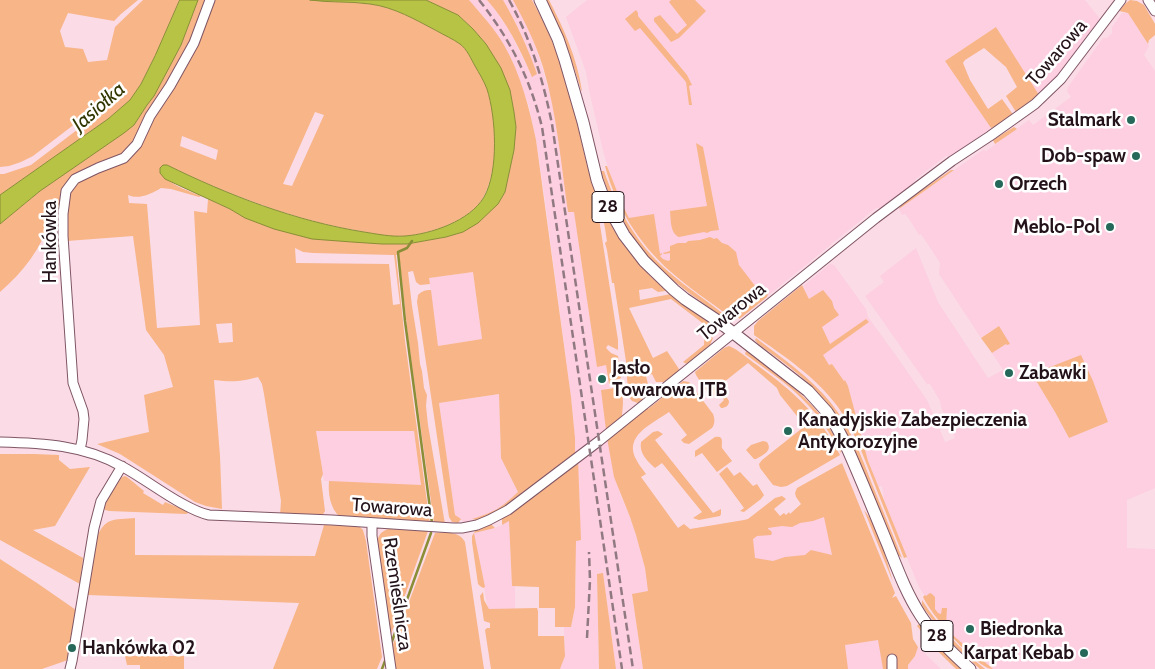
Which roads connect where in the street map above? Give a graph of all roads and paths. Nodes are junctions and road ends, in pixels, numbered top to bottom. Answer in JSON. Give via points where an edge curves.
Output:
{"nodes":[{"id":1,"x":210,"y":0,"type":"edge"},
{"id":2,"x":540,"y":0,"type":"edge"},
{"id":3,"x":1121,"y":0,"type":"edge"},
{"id":4,"x":1148,"y":0,"type":"edge"},
{"id":5,"x":1155,"y":10,"type":"edge"},
{"id":6,"x":734,"y":333,"type":"junction"},
{"id":7,"x":0,"y":442,"type":"edge"},
{"id":8,"x":80,"y":450,"type":"junction"},
{"id":9,"x":122,"y":466,"type":"junction"},
{"id":10,"x":372,"y":523,"type":"junction"},
{"id":11,"x":892,"y":659,"type":"dead end"},
{"id":12,"x":70,"y":669,"type":"edge"},
{"id":13,"x":391,"y":669,"type":"edge"},
{"id":14,"x":892,"y":669,"type":"edge"},
{"id":15,"x":970,"y":669,"type":"edge"}],
"edges":[{"from":1,"to":8,"type":"street","name":"Hankówka","via":[[194,43],[136,144],[124,158],[75,179],[66,191],[63,236],[73,384],[84,419]]},
{"from":2,"to":6,"type":"main road","number":"28","via":[[566,60],[597,180],[614,218],[633,247],[659,276],[685,299]]},
{"from":3,"to":6,"type":"street","name":"Towarowa","via":[[1061,79],[1035,104],[888,209]]},
{"from":4,"to":5,"type":"street"},
{"from":6,"to":10,"type":"street","name":"Towarowa","via":[[599,441],[495,517],[458,528]]},
{"from":6,"to":15,"type":"main road","number":"28","via":[[808,391],[832,420],[850,454],[911,600],[950,651]]},
{"from":7,"to":8,"type":"street","name":"Towarowa","via":[[38,443]]},
{"from":8,"to":9,"type":"street","name":"Towarowa"},
{"from":9,"to":10,"type":"street","name":"Towarowa","via":[[190,508],[216,517]]},
{"from":9,"to":12,"type":"street","via":[[99,508]]},
{"from":10,"to":13,"type":"street","name":"Rzemieślnicza"},
{"from":11,"to":14,"type":"street"}]}
